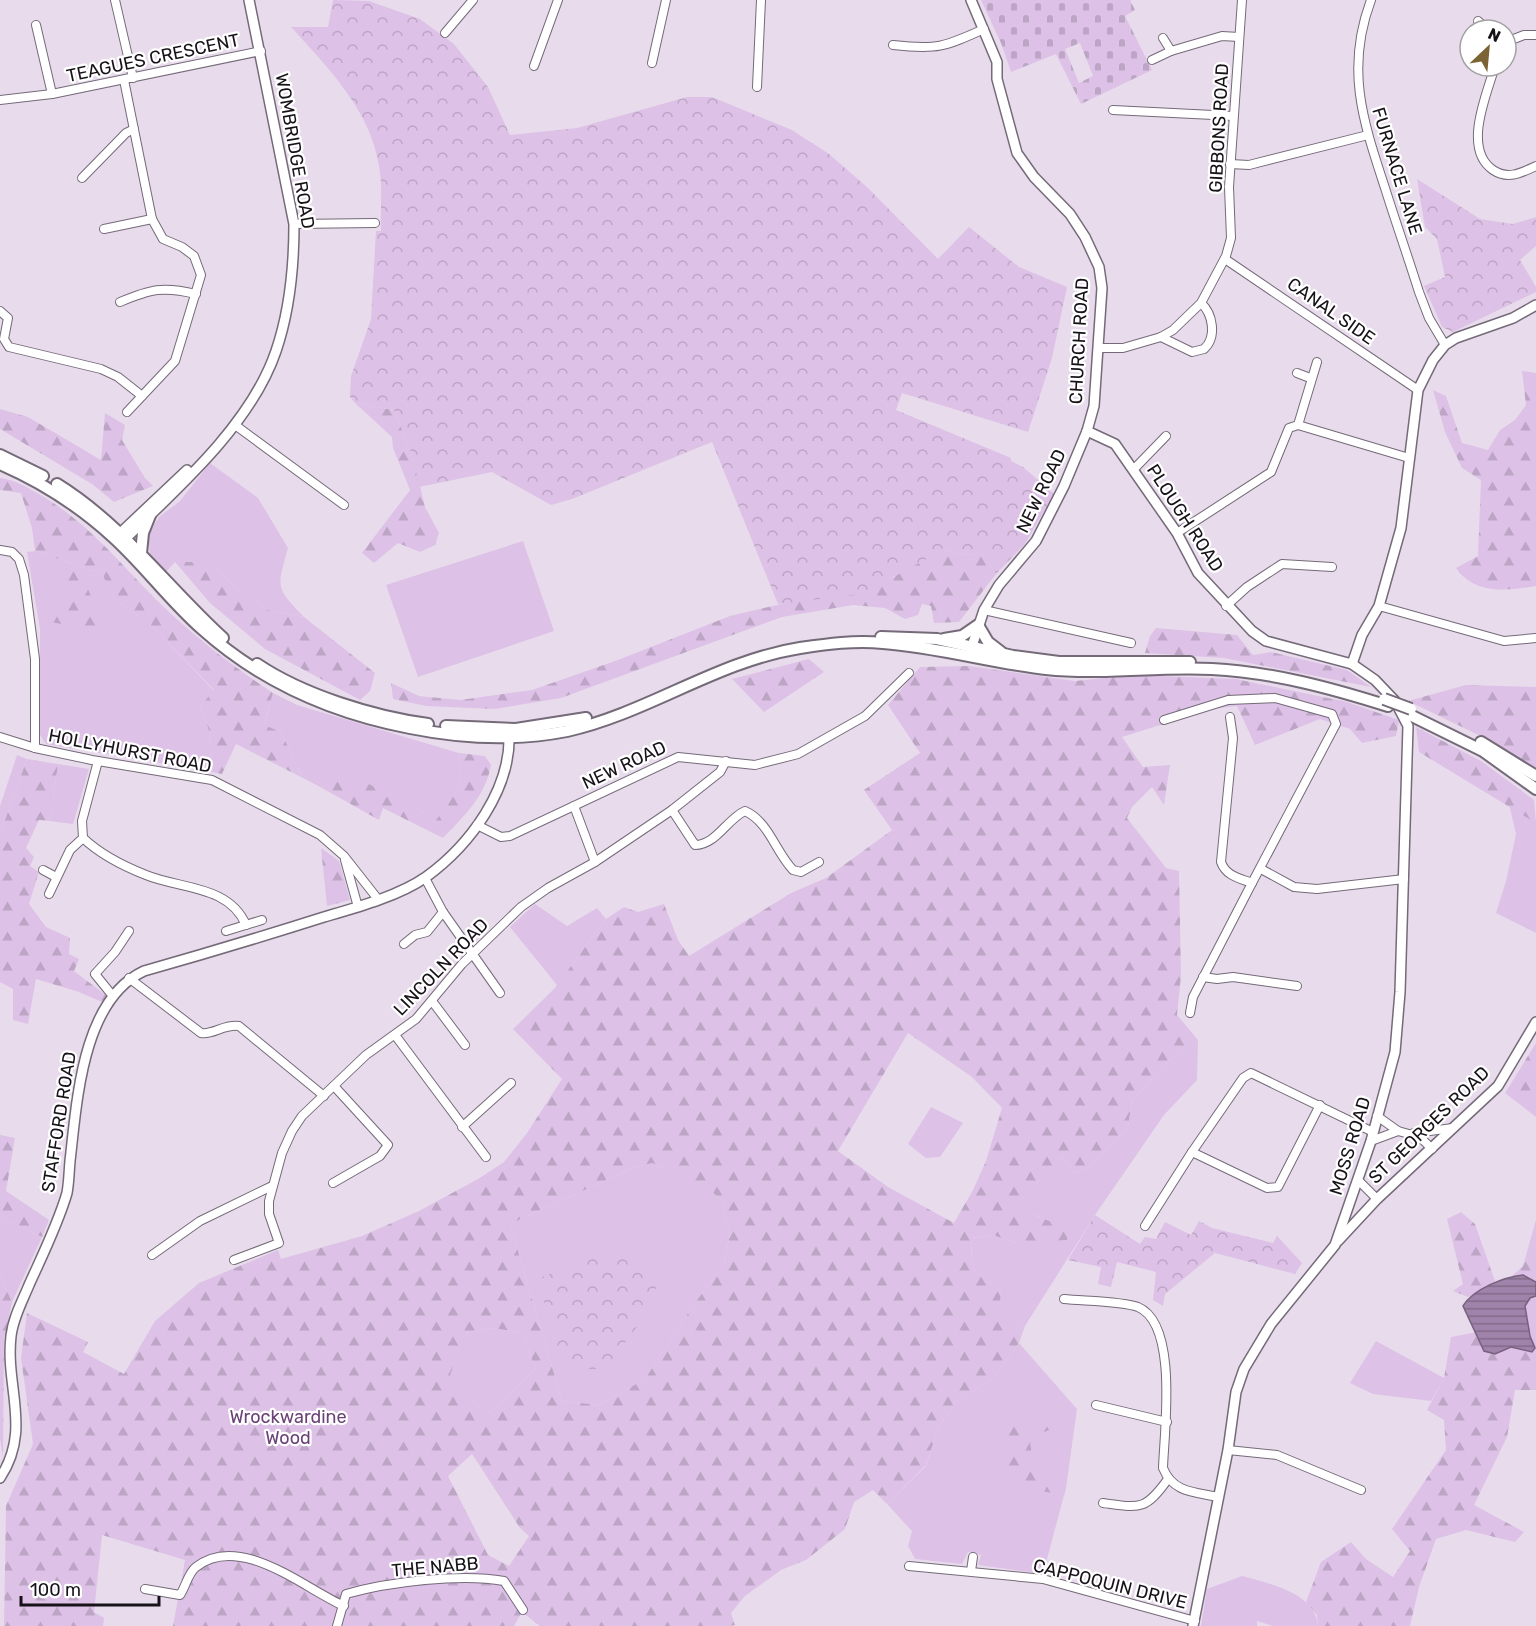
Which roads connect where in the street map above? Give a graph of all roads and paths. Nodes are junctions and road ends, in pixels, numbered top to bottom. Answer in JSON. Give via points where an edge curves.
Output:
{"nodes":[{"id":1,"x":115,"y":0,"type":"edge"},
{"id":2,"x":249,"y":0,"type":"edge"},
{"id":3,"x":473,"y":0,"type":"edge"},
{"id":4,"x":558,"y":0,"type":"edge"},
{"id":5,"x":666,"y":0,"type":"edge"},
{"id":6,"x":761,"y":0,"type":"edge"},
{"id":7,"x":971,"y":0,"type":"edge"},
{"id":8,"x":1242,"y":0,"type":"edge"},
{"id":9,"x":1371,"y":0,"type":"edge"},
{"id":10,"x":36,"y":25,"type":"dead end"},
{"id":11,"x":984,"y":28,"type":"junction"},
{"id":12,"x":444,"y":33,"type":"dead end"},
{"id":13,"x":1536,"y":35,"type":"edge"},
{"id":14,"x":1518,"y":37,"type":"edge"},
{"id":15,"x":1163,"y":38,"type":"dead end"},
{"id":16,"x":1239,"y":38,"type":"junction"},
{"id":17,"x":892,"y":45,"type":"dead end"},
{"id":18,"x":261,"y":51,"type":"junction"},
{"id":19,"x":1171,"y":51,"type":"junction"},
{"id":20,"x":1152,"y":60,"type":"dead end"},
{"id":21,"x":652,"y":63,"type":"dead end"},
{"id":22,"x":534,"y":66,"type":"dead end"},
{"id":23,"x":133,"y":78,"type":"junction"},
{"id":24,"x":1492,"y":78,"type":"edge"},
{"id":25,"x":124,"y":80,"type":"junction"},
{"id":26,"x":757,"y":87,"type":"dead end"},
{"id":27,"x":52,"y":94,"type":"junction"},
{"id":28,"x":0,"y":100,"type":"edge"},
{"id":29,"x":1113,"y":110,"type":"dead end"},
{"id":30,"x":1233,"y":116,"type":"junction"},
{"id":31,"x":134,"y":129,"type":"junction"},
{"id":32,"x":1368,"y":135,"type":"junction"},
{"id":33,"x":1230,"y":164,"type":"junction"},
{"id":34,"x":1536,"y":166,"type":"edge"},
{"id":35,"x":82,"y":178,"type":"dead end"},
{"id":36,"x":152,"y":219,"type":"junction"},
{"id":37,"x":375,"y":223,"type":"dead end"},
{"id":38,"x":294,"y":224,"type":"junction"},
{"id":39,"x":104,"y":229,"type":"dead end"},
{"id":40,"x":1226,"y":258,"type":"junction"},
{"id":41,"x":196,"y":294,"type":"junction"},
{"id":42,"x":120,"y":302,"type":"dead end"},
{"id":43,"x":1201,"y":303,"type":"junction"},
{"id":44,"x":1536,"y":305,"type":"edge"},
{"id":45,"x":0,"y":311,"type":"edge"},
{"id":46,"x":1161,"y":337,"type":"junction"},
{"id":47,"x":1445,"y":345,"type":"junction"},
{"id":48,"x":1099,"y":348,"type":"junction"},
{"id":49,"x":1317,"y":362,"type":"dead end"},
{"id":50,"x":1297,"y":373,"type":"dead end"},
{"id":51,"x":1310,"y":378,"type":"junction"},
{"id":52,"x":1418,"y":390,"type":"junction"},
{"id":53,"x":142,"y":396,"type":"junction"},
{"id":54,"x":127,"y":412,"type":"dead end"},
{"id":55,"x":1298,"y":424,"type":"junction"},
{"id":56,"x":235,"y":425,"type":"junction"},
{"id":57,"x":1087,"y":431,"type":"junction"},
{"id":58,"x":1166,"y":436,"type":"dead end"},
{"id":59,"x":0,"y":455,"type":"edge"},
{"id":60,"x":1409,"y":458,"type":"junction"},
{"id":61,"x":200,"y":463,"type":"junction"},
{"id":62,"x":0,"y":464,"type":"edge"},
{"id":63,"x":1134,"y":469,"type":"junction"},
{"id":64,"x":344,"y":505,"type":"dead end"},
{"id":65,"x":151,"y":513,"type":"junction"},
{"id":66,"x":1177,"y":533,"type":"junction"},
{"id":67,"x":121,"y":538,"type":"junction"},
{"id":68,"x":0,"y":550,"type":"edge"},
{"id":69,"x":141,"y":553,"type":"junction"},
{"id":70,"x":1332,"y":567,"type":"dead end"},
{"id":71,"x":1226,"y":606,"type":"junction"},
{"id":72,"x":1379,"y":606,"type":"junction"},
{"id":73,"x":984,"y":610,"type":"junction"},
{"id":74,"x":978,"y":625,"type":"junction"},
{"id":75,"x":1536,"y":638,"type":"edge"},
{"id":76,"x":937,"y":639,"type":"junction"},
{"id":77,"x":1131,"y":643,"type":"dead end"},
{"id":78,"x":970,"y":652,"type":"junction"},
{"id":79,"x":1003,"y":654,"type":"junction"},
{"id":80,"x":1352,"y":664,"type":"junction"},
{"id":81,"x":909,"y":673,"type":"dead end"},
{"id":82,"x":1386,"y":702,"type":"junction"},
{"id":83,"x":1411,"y":712,"type":"junction"},
{"id":84,"x":1230,"y":717,"type":"dead end"},
{"id":85,"x":1164,"y":720,"type":"dead end"},
{"id":86,"x":509,"y":733,"type":"junction"},
{"id":87,"x":0,"y":737,"type":"edge"},
{"id":88,"x":35,"y":748,"type":"junction"},
{"id":89,"x":98,"y":761,"type":"junction"},
{"id":90,"x":726,"y":761,"type":"junction"},
{"id":91,"x":1536,"y":777,"type":"edge"},
{"id":92,"x":1536,"y":789,"type":"edge"},
{"id":93,"x":574,"y":806,"type":"junction"},
{"id":94,"x":672,"y":810,"type":"junction"},
{"id":95,"x":477,"y":825,"type":"junction"},
{"id":96,"x":82,"y":838,"type":"junction"},
{"id":97,"x":344,"y":856,"type":"junction"},
{"id":98,"x":595,"y":862,"type":"junction"},
{"id":99,"x":819,"y":862,"type":"dead end"},
{"id":100,"x":1261,"y":869,"type":"junction"},
{"id":101,"x":43,"y":870,"type":"dead end"},
{"id":102,"x":56,"y":877,"type":"junction"},
{"id":103,"x":425,"y":878,"type":"junction"},
{"id":104,"x":1404,"y":879,"type":"junction"},
{"id":105,"x":1252,"y":883,"type":"junction"},
{"id":106,"x":49,"y":894,"type":"dead end"},
{"id":107,"x":377,"y":898,"type":"junction"},
{"id":108,"x":358,"y":907,"type":"junction"},
{"id":109,"x":443,"y":912,"type":"junction"},
{"id":110,"x":262,"y":920,"type":"dead end"},
{"id":111,"x":246,"y":925,"type":"junction"},
{"id":112,"x":129,"y":931,"type":"dead end"},
{"id":113,"x":226,"y":932,"type":"dead end"},
{"id":114,"x":404,"y":944,"type":"dead end"},
{"id":115,"x":473,"y":953,"type":"junction"},
{"id":116,"x":1203,"y":976,"type":"junction"},
{"id":117,"x":129,"y":978,"type":"junction"},
{"id":118,"x":1297,"y":986,"type":"dead end"},
{"id":119,"x":500,"y":993,"type":"dead end"},
{"id":120,"x":112,"y":995,"type":"junction"},
{"id":121,"x":432,"y":1001,"type":"junction"},
{"id":122,"x":1190,"y":1013,"type":"dead end"},
{"id":123,"x":1536,"y":1022,"type":"edge"},
{"id":124,"x":395,"y":1035,"type":"junction"},
{"id":125,"x":465,"y":1045,"type":"dead end"},
{"id":126,"x":511,"y":1083,"type":"dead end"},
{"id":127,"x":334,"y":1086,"type":"junction"},
{"id":128,"x":324,"y":1096,"type":"junction"},
{"id":129,"x":1320,"y":1105,"type":"junction"},
{"id":130,"x":1377,"y":1116,"type":"junction"},
{"id":131,"x":462,"y":1127,"type":"junction"},
{"id":132,"x":1457,"y":1127,"type":"junction"},
{"id":133,"x":1398,"y":1131,"type":"junction"},
{"id":134,"x":1410,"y":1133,"type":"junction"},
{"id":135,"x":1372,"y":1137,"type":"junction"},
{"id":136,"x":1432,"y":1149,"type":"junction"},
{"id":137,"x":1192,"y":1152,"type":"junction"},
{"id":138,"x":486,"y":1157,"type":"dead end"},
{"id":139,"x":1358,"y":1180,"type":"junction"},
{"id":140,"x":333,"y":1183,"type":"dead end"},
{"id":141,"x":272,"y":1186,"type":"junction"},
{"id":142,"x":1377,"y":1199,"type":"junction"},
{"id":143,"x":1145,"y":1226,"type":"dead end"},
{"id":144,"x":154,"y":1241,"type":"dead end"},
{"id":145,"x":1335,"y":1245,"type":"junction"},
{"id":146,"x":159,"y":1249,"type":"junction"},
{"id":147,"x":152,"y":1255,"type":"dead end"},
{"id":148,"x":234,"y":1260,"type":"dead end"},
{"id":149,"x":1064,"y":1299,"type":"dead end"},
{"id":150,"x":1096,"y":1405,"type":"dead end"},
{"id":151,"x":1167,"y":1422,"type":"junction"},
{"id":152,"x":1228,"y":1450,"type":"junction"},
{"id":153,"x":0,"y":1478,"type":"edge"},
{"id":154,"x":1168,"y":1479,"type":"junction"},
{"id":155,"x":1361,"y":1490,"type":"dead end"},
{"id":156,"x":1218,"y":1497,"type":"junction"},
{"id":157,"x":1103,"y":1503,"type":"dead end"},
{"id":158,"x":973,"y":1557,"type":"dead end"},
{"id":159,"x":909,"y":1566,"type":"dead end"},
{"id":160,"x":971,"y":1572,"type":"junction"},
{"id":161,"x":145,"y":1589,"type":"dead end"},
{"id":162,"x":344,"y":1606,"type":"junction"},
{"id":163,"x":523,"y":1610,"type":"dead end"},
{"id":164,"x":1194,"y":1624,"type":"edge"},
{"id":165,"x":337,"y":1626,"type":"edge"}],
"edges":[{"from":1,"to":23,"type":"street"},
{"from":2,"to":18,"type":"street","name":"WOMBRIDGE ROAD"},
{"from":3,"to":12,"type":"street"},
{"from":4,"to":22,"type":"street"},
{"from":5,"to":21,"type":"street"},
{"from":6,"to":26,"type":"street"},
{"from":7,"to":11,"type":"street","name":"CHURCH ROAD"},
{"from":8,"to":16,"type":"street","name":"GIBBONS ROAD"},
{"from":9,"to":32,"type":"street","name":"FURNACE LANE","via":[[1357,70]]},
{"from":10,"to":27,"type":"street","name":"TEAGUES CRESCENT"},
{"from":11,"to":17,"type":"street","via":[[951,44],[929,49]]},
{"from":11,"to":48,"type":"street","name":"CHURCH ROAD","via":[[997,62],[997,79],[1017,153],[1070,214],[1099,267]]},
{"from":13,"to":14,"type":"street"},
{"from":15,"to":19,"type":"street"},
{"from":16,"to":19,"type":"street","via":[[1222,36]]},
{"from":16,"to":30,"type":"street","name":"GIBBONS ROAD"},
{"from":18,"to":23,"type":"street","name":"TEAGUES CRESCENT"},
{"from":18,"to":38,"type":"street","name":"WOMBRIDGE ROAD"},
{"from":19,"to":20,"type":"street"},
{"from":23,"to":25,"type":"street","name":"TEAGUES CRESCENT"},
{"from":24,"to":34,"type":"street","via":[[1478,133],[1480,154],[1490,168],[1507,176]]},
{"from":25,"to":27,"type":"street","name":"TEAGUES CRESCENT"},
{"from":25,"to":31,"type":"street"},
{"from":27,"to":28,"type":"street","name":"TEAGUES CRESCENT"},
{"from":29,"to":30,"type":"street"},
{"from":30,"to":33,"type":"street","name":"GIBBONS ROAD"},
{"from":31,"to":35,"type":"street"},
{"from":31,"to":36,"type":"street"},
{"from":32,"to":33,"type":"street","via":[[1249,165]]},
{"from":32,"to":47,"type":"street","name":"FURNACE LANE","via":[[1419,292]]},
{"from":33,"to":40,"type":"street","name":"GIBBONS ROAD","via":[[1231,238]]},
{"from":36,"to":39,"type":"street"},
{"from":36,"to":41,"type":"street","via":[[163,239],[194,256],[201,275]]},
{"from":37,"to":38,"type":"street"},
{"from":38,"to":56,"type":"street","name":"WOMBRIDGE ROAD","via":[[288,309],[276,352]]},
{"from":40,"to":43,"type":"street","name":"GIBBONS ROAD"},
{"from":40,"to":52,"type":"street","name":"CANAL SIDE"},
{"from":41,"to":42,"type":"street","via":[[172,288],[138,294]]},
{"from":41,"to":53,"type":"street","via":[[175,361]]},
{"from":43,"to":46,"type":"street","name":"GIBBONS ROAD"},
{"from":43,"to":46,"type":"street","via":[[1207,309],[1211,327],[1211,338],[1204,349],[1192,352]]},
{"from":44,"to":47,"type":"street"},
{"from":45,"to":53,"type":"street","via":[[8,318],[4,339],[9,347],[101,369]]},
{"from":46,"to":48,"type":"street","name":"GIBBONS ROAD","via":[[1123,348]]},
{"from":47,"to":52,"type":"street"},
{"from":48,"to":57,"type":"street","name":"CHURCH ROAD","via":[[1094,406]]},
{"from":49,"to":51,"type":"street"},
{"from":50,"to":51,"type":"street"},
{"from":51,"to":55,"type":"street"},
{"from":52,"to":60,"type":"street"},
{"from":53,"to":54,"type":"street"},
{"from":55,"to":60,"type":"street"},
{"from":55,"to":66,"type":"street","via":[[1289,428],[1270,472]]},
{"from":56,"to":61,"type":"street","name":"WOMBRIDGE ROAD"},
{"from":56,"to":64,"type":"street"},
{"from":57,"to":63,"type":"street","name":"PLOUGH ROAD","via":[[1115,444]]},
{"from":57,"to":73,"type":"street","name":"NEW ROAD","via":[[1036,541],[999,585]]},
{"from":58,"to":63,"type":"street"},
{"from":59,"to":67,"type":"main road","via":[[74,495]]},
{"from":60,"to":72,"type":"street","via":[[1403,516]]},
{"from":61,"to":65,"type":"street","name":"WOMBRIDGE ROAD"},
{"from":61,"to":67,"type":"street","name":"WOMBRIDGE ROAD","via":[[192,465]]},
{"from":62,"to":67,"type":"main road","via":[[58,493]]},
{"from":63,"to":66,"type":"street","name":"PLOUGH ROAD"},
{"from":65,"to":67,"type":"street","name":"WOMBRIDGE ROAD"},
{"from":65,"to":69,"type":"main road"},
{"from":66,"to":71,"type":"street","name":"PLOUGH ROAD","via":[[1198,573]]},
{"from":67,"to":69,"type":"main road"},
{"from":67,"to":86,"type":"main road","via":[[197,626],[277,683],[330,707],[374,721],[464,735]]},
{"from":68,"to":88,"type":"street","via":[[12,552],[19,559],[24,575],[35,659]]},
{"from":69,"to":86,"type":"main road","via":[[226,641],[260,666],[292,682],[376,714]]},
{"from":70,"to":71,"type":"street","via":[[1282,564]]},
{"from":71,"to":80,"type":"street","name":"PLOUGH ROAD","via":[[1266,641]]},
{"from":72,"to":75,"type":"street","via":[[1504,641]]},
{"from":72,"to":80,"type":"street","via":[[1362,635]]},
{"from":73,"to":74,"type":"street","name":"NEW ROAD"},
{"from":73,"to":77,"type":"street"},
{"from":74,"to":76,"type":"main road","via":[[962,636]]},
{"from":74,"to":78,"type":"street","name":"NEW ROAD"},
{"from":74,"to":79,"type":"main road","via":[[988,642]]},
{"from":76,"to":78,"type":"main road"},
{"from":76,"to":86,"type":"main road","via":[[853,637],[777,646],[597,715]]},
{"from":78,"to":79,"type":"main road"},
{"from":78,"to":82,"type":"main road","via":[[1068,671],[1233,670]]},
{"from":78,"to":86,"type":"main road","via":[[864,642],[802,648],[740,663],[570,730]]},
{"from":79,"to":82,"type":"main road","via":[[1059,662],[1212,662],[1288,673]]},
{"from":80,"to":104,"type":"street","name":"MOSS ROAD","via":[[1395,701],[1408,726]]},
{"from":81,"to":90,"type":"street","name":"NEW ROAD","via":[[865,716],[809,749],[761,765]]},
{"from":82,"to":83,"type":"main road","bridge":true},
{"from":83,"to":91,"type":"main road","via":[[1460,731]]},
{"from":83,"to":92,"type":"main road","via":[[1482,751]]},
{"from":84,"to":105,"type":"street","via":[[1233,738],[1221,862],[1231,875]]},
{"from":85,"to":100,"type":"street","via":[[1228,700],[1275,698],[1332,714],[1336,724]]},
{"from":86,"to":95,"type":"street","via":[[503,774]]},
{"from":87,"to":88,"type":"street","name":"HOLLYHURST ROAD"},
{"from":88,"to":89,"type":"street","name":"HOLLYHURST ROAD"},
{"from":89,"to":96,"type":"street","via":[[82,821]]},
{"from":89,"to":97,"type":"street","name":"HOLLYHURST ROAD","via":[[212,780],[320,835]]},
{"from":90,"to":93,"type":"street","name":"NEW ROAD","via":[[678,757]]},
{"from":90,"to":94,"type":"street","name":"LINCOLN ROAD","via":[[720,772]]},
{"from":93,"to":95,"type":"street","name":"NEW ROAD","via":[[510,836],[501,837]]},
{"from":93,"to":98,"type":"street"},
{"from":94,"to":98,"type":"street","name":"LINCOLN ROAD"},
{"from":94,"to":99,"type":"street","via":[[695,845],[712,840],[733,817],[745,811],[764,826],[793,870],[801,872]]},
{"from":95,"to":103,"type":"street","via":[[465,842]]},
{"from":96,"to":102,"type":"street","via":[[70,850]]},
{"from":96,"to":111,"type":"street","via":[[95,850],[147,876],[198,887],[230,904]]},
{"from":97,"to":107,"type":"street","name":"HOLLYHURST ROAD"},
{"from":97,"to":108,"type":"street"},
{"from":98,"to":115,"type":"street","name":"LINCOLN ROAD","via":[[536,896]]},
{"from":100,"to":104,"type":"street","via":[[1294,887],[1317,889]]},
{"from":100,"to":105,"type":"street"},
{"from":101,"to":102,"type":"street"},
{"from":102,"to":106,"type":"street"},
{"from":103,"to":107,"type":"street"},
{"from":103,"to":109,"type":"street"},
{"from":104,"to":130,"type":"street","name":"MOSS ROAD","via":[[1399,1034]]},
{"from":105,"to":116,"type":"street"},
{"from":107,"to":108,"type":"street"},
{"from":108,"to":117,"type":"street"},
{"from":109,"to":114,"type":"street","via":[[427,932]]},
{"from":109,"to":115,"type":"street"},
{"from":110,"to":111,"type":"street"},
{"from":111,"to":113,"type":"street"},
{"from":112,"to":120,"type":"street","via":[[95,974]]},
{"from":115,"to":119,"type":"street"},
{"from":115,"to":121,"type":"street","name":"LINCOLN ROAD"},
{"from":116,"to":118,"type":"street"},
{"from":116,"to":122,"type":"street"},
{"from":117,"to":120,"type":"street"},
{"from":117,"to":128,"type":"street","via":[[201,1034],[222,1026],[239,1026]]},
{"from":120,"to":153,"type":"street","name":"STAFFORD ROAD","via":[[87,1052],[67,1192],[11,1334],[17,1436]]},
{"from":121,"to":124,"type":"street","name":"LINCOLN ROAD"},
{"from":121,"to":125,"type":"street"},
{"from":123,"to":132,"type":"street","name":"ST GEORGES ROAD","via":[[1498,1086]]},
{"from":124,"to":127,"type":"street","name":"LINCOLN ROAD","via":[[366,1055]]},
{"from":124,"to":131,"type":"street"},
{"from":126,"to":131,"type":"street"},
{"from":127,"to":128,"type":"street","name":"LINCOLN ROAD"},
{"from":127,"to":140,"type":"street","via":[[388,1145],[380,1156]]},
{"from":128,"to":141,"type":"street","name":"LINCOLN ROAD","via":[[292,1131]]},
{"from":129,"to":135,"type":"street"},
{"from":129,"to":137,"type":"street","via":[[1251,1073],[1243,1077]]},
{"from":129,"to":137,"type":"street","via":[[1278,1187],[1267,1188]]},
{"from":130,"to":133,"type":"street"},
{"from":130,"to":135,"type":"street","name":"MOSS ROAD"},
{"from":131,"to":138,"type":"street"},
{"from":132,"to":134,"type":"street"},
{"from":132,"to":136,"type":"street","name":"ST GEORGES ROAD"},
{"from":133,"to":134,"type":"street"},
{"from":133,"to":135,"type":"street"},
{"from":134,"to":136,"type":"street"},
{"from":135,"to":139,"type":"street","name":"MOSS ROAD"},
{"from":136,"to":142,"type":"street","name":"ST GEORGES ROAD"},
{"from":137,"to":143,"type":"street"},
{"from":139,"to":142,"type":"street"},
{"from":139,"to":145,"type":"street","name":"MOSS ROAD"},
{"from":141,"to":146,"type":"street","via":[[200,1221]]},
{"from":141,"to":148,"type":"street","name":"LINCOLN ROAD","via":[[268,1214],[279,1243]]},
{"from":142,"to":145,"type":"street","name":"ST GEORGES ROAD"},
{"from":144,"to":146,"type":"street"},
{"from":145,"to":152,"type":"street","name":"MOSS ROAD","via":[[1256,1347],[1236,1392]]},
{"from":146,"to":147,"type":"street"},
{"from":149,"to":151,"type":"street","via":[[1138,1307],[1149,1316],[1158,1329],[1167,1385]]},
{"from":150,"to":151,"type":"street"},
{"from":151,"to":154,"type":"street","via":[[1163,1468]]},
{"from":152,"to":155,"type":"street","via":[[1277,1455]]},
{"from":152,"to":156,"type":"street","name":"MOSS ROAD"},
{"from":154,"to":156,"type":"street","via":[[1179,1489]]},
{"from":154,"to":157,"type":"street","via":[[1152,1501],[1138,1508]]},
{"from":156,"to":164,"type":"street","name":"MOSS ROAD"},
{"from":158,"to":160,"type":"street"},
{"from":159,"to":160,"type":"street","name":"CAPPOQUIN DRIVE"},
{"from":160,"to":164,"type":"street","name":"CAPPOQUIN DRIVE","via":[[1043,1579]]},
{"from":161,"to":162,"type":"street","via":[[180,1595],[193,1569],[227,1555],[265,1563]]},
{"from":162,"to":163,"type":"street","name":"THE NABB","via":[[346,1594],[367,1588],[479,1576],[504,1581]]},
{"from":162,"to":165,"type":"street","name":"THE NABB"}]}
